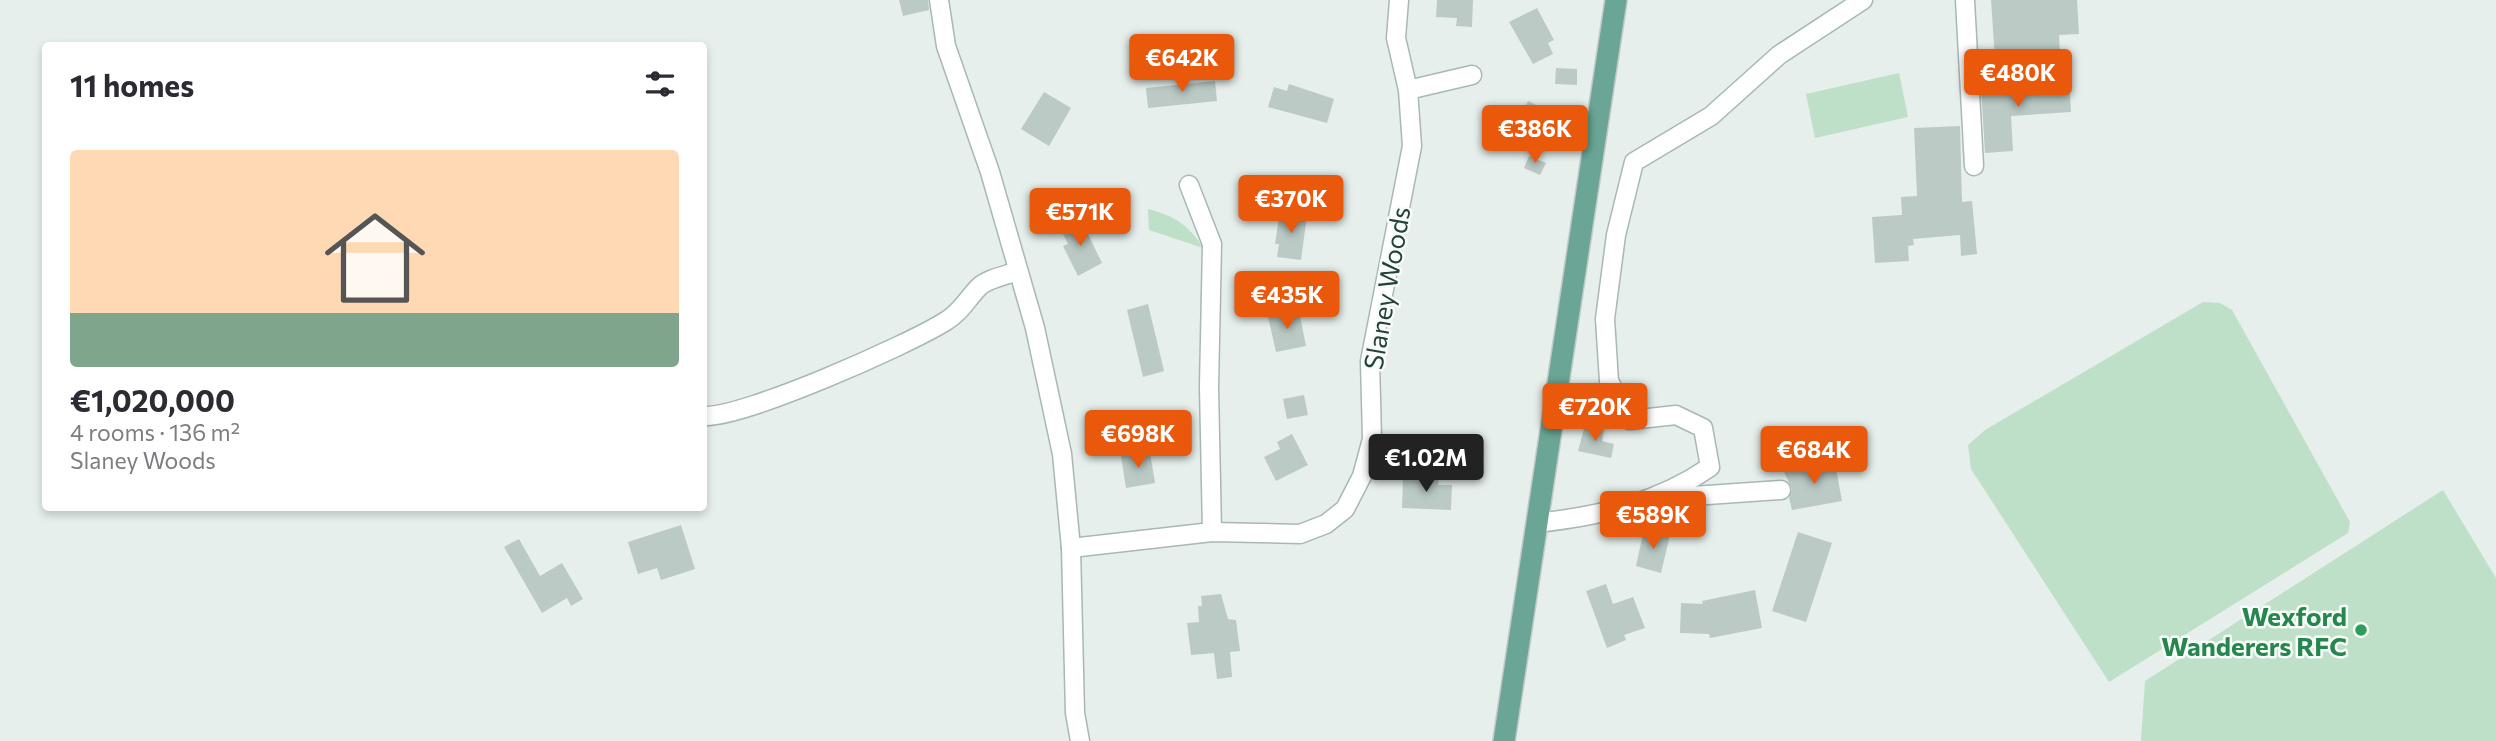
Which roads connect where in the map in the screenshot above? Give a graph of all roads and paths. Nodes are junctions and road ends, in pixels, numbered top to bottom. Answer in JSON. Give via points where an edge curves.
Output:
{"nodes":[{"id":1,"x":939,"y":0,"type":"edge"},
{"id":2,"x":1399,"y":0,"type":"edge"},
{"id":3,"x":1616,"y":0,"type":"edge"},
{"id":4,"x":1863,"y":0,"type":"edge"},
{"id":5,"x":1965,"y":0,"type":"edge"},
{"id":6,"x":1472,"y":75,"type":"dead end"},
{"id":7,"x":1408,"y":90,"type":"junction"},
{"id":8,"x":1974,"y":166,"type":"dead end"},
{"id":9,"x":1189,"y":185,"type":"dead end"},
{"id":10,"x":1018,"y":271,"type":"junction"},
{"id":11,"x":707,"y":416,"type":"edge"},
{"id":12,"x":1680,"y":488,"type":"junction"},
{"id":13,"x":1781,"y":490,"type":"dead end"},
{"id":14,"x":1537,"y":523,"type":"junction"},
{"id":15,"x":1212,"y":532,"type":"junction"},
{"id":16,"x":1070,"y":548,"type":"junction"},
{"id":17,"x":1080,"y":741,"type":"edge"},
{"id":18,"x":1504,"y":741,"type":"edge"}],
"edges":[{"from":1,"to":10,"type":"street","via":[[946,46],[990,172]]},
{"from":2,"to":7,"type":"street","name":"Slaney Woods","via":[[1396,38]]},
{"from":3,"to":14,"type":"main road"},
{"from":4,"to":12,"type":"street","via":[[1779,55],[1711,116],[1634,162],[1616,235],[1605,319],[1609,382],[1630,420],[1676,415],[1703,428],[1710,467]]},
{"from":5,"to":8,"type":"street"},
{"from":6,"to":7,"type":"street"},
{"from":7,"to":15,"type":"street","name":"Slaney Woods","via":[[1412,146],[1370,361],[1372,439],[1362,476],[1345,509],[1326,524],[1300,534]]},
{"from":9,"to":15,"type":"street","via":[[1212,244]]},
{"from":10,"to":11,"type":"street","via":[[980,285],[965,307],[947,321],[902,343],[766,400]]},
{"from":10,"to":16,"type":"street","via":[[1062,454]]},
{"from":12,"to":13,"type":"street","via":[[1693,496]]},
{"from":12,"to":14,"type":"street","via":[[1594,516]]},
{"from":14,"to":18,"type":"main road"},
{"from":15,"to":16,"type":"street","name":"Slaney Woods"},
{"from":16,"to":17,"type":"street","via":[[1075,713]]}]}
